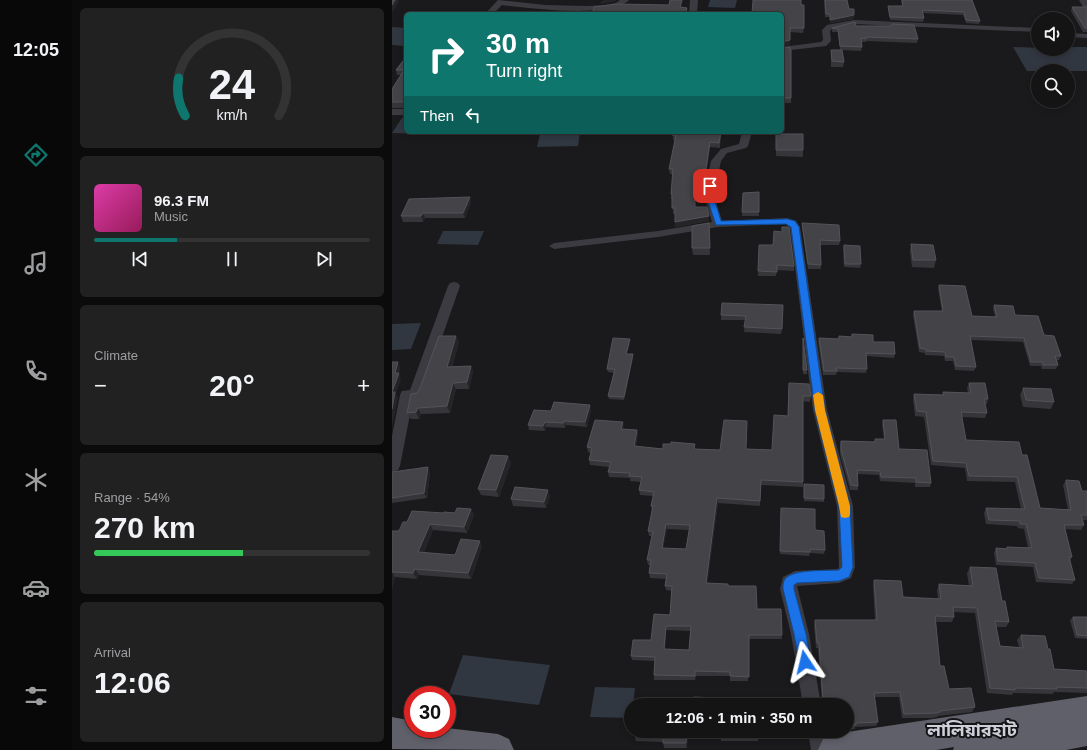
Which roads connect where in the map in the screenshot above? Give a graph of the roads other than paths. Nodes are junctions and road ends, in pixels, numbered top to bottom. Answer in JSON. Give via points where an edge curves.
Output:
{"nodes":[{"id":1,"x":625,"y":0,"type":"edge"},
{"id":2,"x":694,"y":0,"type":"edge"},
{"id":3,"x":1083,"y":0,"type":"edge"},
{"id":4,"x":501,"y":2,"type":"edge"},
{"id":5,"x":1087,"y":7,"type":"edge"},
{"id":6,"x":491,"y":12,"type":"edge"},
{"id":7,"x":693,"y":12,"type":"edge"},
{"id":8,"x":1031,"y":30,"type":"edge"},
{"id":9,"x":1075,"y":35,"type":"edge"},
{"id":10,"x":1087,"y":36,"type":"edge"},
{"id":11,"x":784,"y":49,"type":"edge"},
{"id":12,"x":392,"y":112,"type":"edge"},
{"id":13,"x":404,"y":112,"type":"edge"},
{"id":14,"x":746,"y":134,"type":"edge"},
{"id":15,"x":718,"y":224,"type":"junction"},
{"id":16,"x":554,"y":246,"type":"dead end"},
{"id":17,"x":454,"y":286,"type":"dead end"},
{"id":18,"x":392,"y":466,"type":"edge"},
{"id":19,"x":811,"y":698,"type":"edge"},
{"id":20,"x":1087,"y":711,"type":"edge"},
{"id":21,"x":1087,"y":730,"type":"edge"},
{"id":22,"x":392,"y":733,"type":"edge"},
{"id":23,"x":824,"y":738,"type":"edge"},
{"id":24,"x":498,"y":750,"type":"edge"},
{"id":25,"x":837,"y":750,"type":"edge"},
{"id":26,"x":969,"y":750,"type":"edge"}],
"edges":[{"from":1,"to":4,"type":"street","via":[[621,5],[583,9]]},
{"from":2,"to":7,"type":"street"},
{"from":3,"to":5,"type":"street"},
{"from":4,"to":6,"type":"street"},
{"from":8,"to":11,"type":"street","via":[[845,23],[826,30],[827,41],[823,44]]},
{"from":9,"to":10,"type":"street"},
{"from":12,"to":13,"type":"street"},
{"from":14,"to":15,"type":"street","via":[[743,146],[724,151],[716,161],[709,195]]},
{"from":15,"to":16,"type":"street"},
{"from":15,"to":19,"type":"street","via":[[787,221],[795,227],[820,410],[845,506],[848,567],[845,573],[839,576],[795,578],[789,582],[788,589],[800,634]]},
{"from":17,"to":18,"type":"street","via":[[415,394],[406,395]]},
{"from":20,"to":25,"type":"highway"},
{"from":21,"to":26,"type":"highway"},
{"from":22,"to":24,"type":"highway"},
{"from":23,"to":25,"type":"street"}]}
